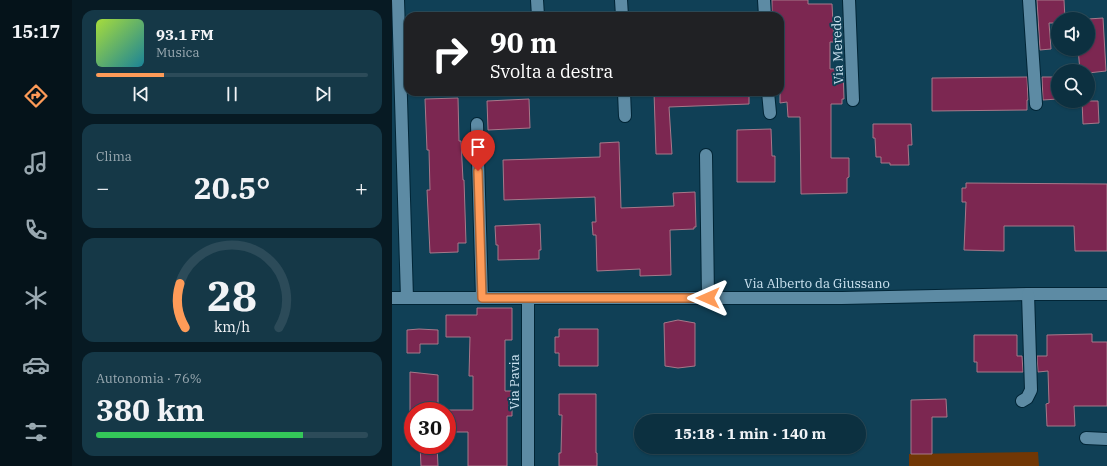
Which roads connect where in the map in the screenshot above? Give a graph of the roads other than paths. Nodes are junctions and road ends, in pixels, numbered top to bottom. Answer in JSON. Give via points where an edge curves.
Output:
{"nodes":[{"id":1,"x":398,"y":0,"type":"edge"},
{"id":2,"x":537,"y":0,"type":"edge"},
{"id":3,"x":621,"y":0,"type":"edge"},
{"id":4,"x":764,"y":0,"type":"edge"},
{"id":5,"x":849,"y":0,"type":"edge"},
{"id":6,"x":1029,"y":0,"type":"edge"},
{"id":7,"x":538,"y":12,"type":"edge"},
{"id":8,"x":622,"y":12,"type":"edge"},
{"id":9,"x":765,"y":12,"type":"edge"},
{"id":10,"x":624,"y":96,"type":"edge"},
{"id":11,"x":768,"y":96,"type":"edge"},
{"id":12,"x":853,"y":100,"type":"dead end"},
{"id":13,"x":1036,"y":104,"type":"dead end"},
{"id":14,"x":770,"y":113,"type":"dead end"},
{"id":15,"x":625,"y":116,"type":"dead end"},
{"id":16,"x":477,"y":124,"type":"dead end"},
{"id":17,"x":706,"y":155,"type":"dead end"},
{"id":18,"x":1028,"y":294,"type":"junction"},
{"id":19,"x":1107,"y":294,"type":"edge"},
{"id":20,"x":392,"y":298,"type":"edge"},
{"id":21,"x":407,"y":298,"type":"junction"},
{"id":22,"x":482,"y":298,"type":"junction"},
{"id":23,"x":528,"y":298,"type":"junction"},
{"id":24,"x":708,"y":298,"type":"junction"},
{"id":25,"x":1022,"y":401,"type":"dead end"},
{"id":26,"x":1086,"y":438,"type":"dead end"},
{"id":27,"x":1107,"y":438,"type":"edge"},
{"id":28,"x":528,"y":466,"type":"edge"}],
"edges":[{"from":1,"to":21,"type":"street"},
{"from":2,"to":7,"type":"street"},
{"from":3,"to":8,"type":"street"},
{"from":4,"to":9,"type":"street"},
{"from":5,"to":12,"type":"street","name":"Via Meredo"},
{"from":6,"to":13,"type":"street"},
{"from":10,"to":15,"type":"street"},
{"from":11,"to":14,"type":"street"},
{"from":16,"to":22,"type":"street"},
{"from":17,"to":24,"type":"street"},
{"from":18,"to":19,"type":"street","name":"Via Alberto da Giussano"},
{"from":18,"to":24,"type":"street","name":"Via Alberto da Giussano"},
{"from":18,"to":25,"type":"street","via":[[1031,390]]},
{"from":20,"to":21,"type":"street","name":"Via Alberto da Giussano"},
{"from":21,"to":22,"type":"street","name":"Via Alberto da Giussano"},
{"from":22,"to":23,"type":"street","name":"Via Alberto da Giussano"},
{"from":23,"to":24,"type":"street","name":"Via Alberto da Giussano"},
{"from":23,"to":28,"type":"street","name":"Via Pavia"},
{"from":26,"to":27,"type":"street"}]}
